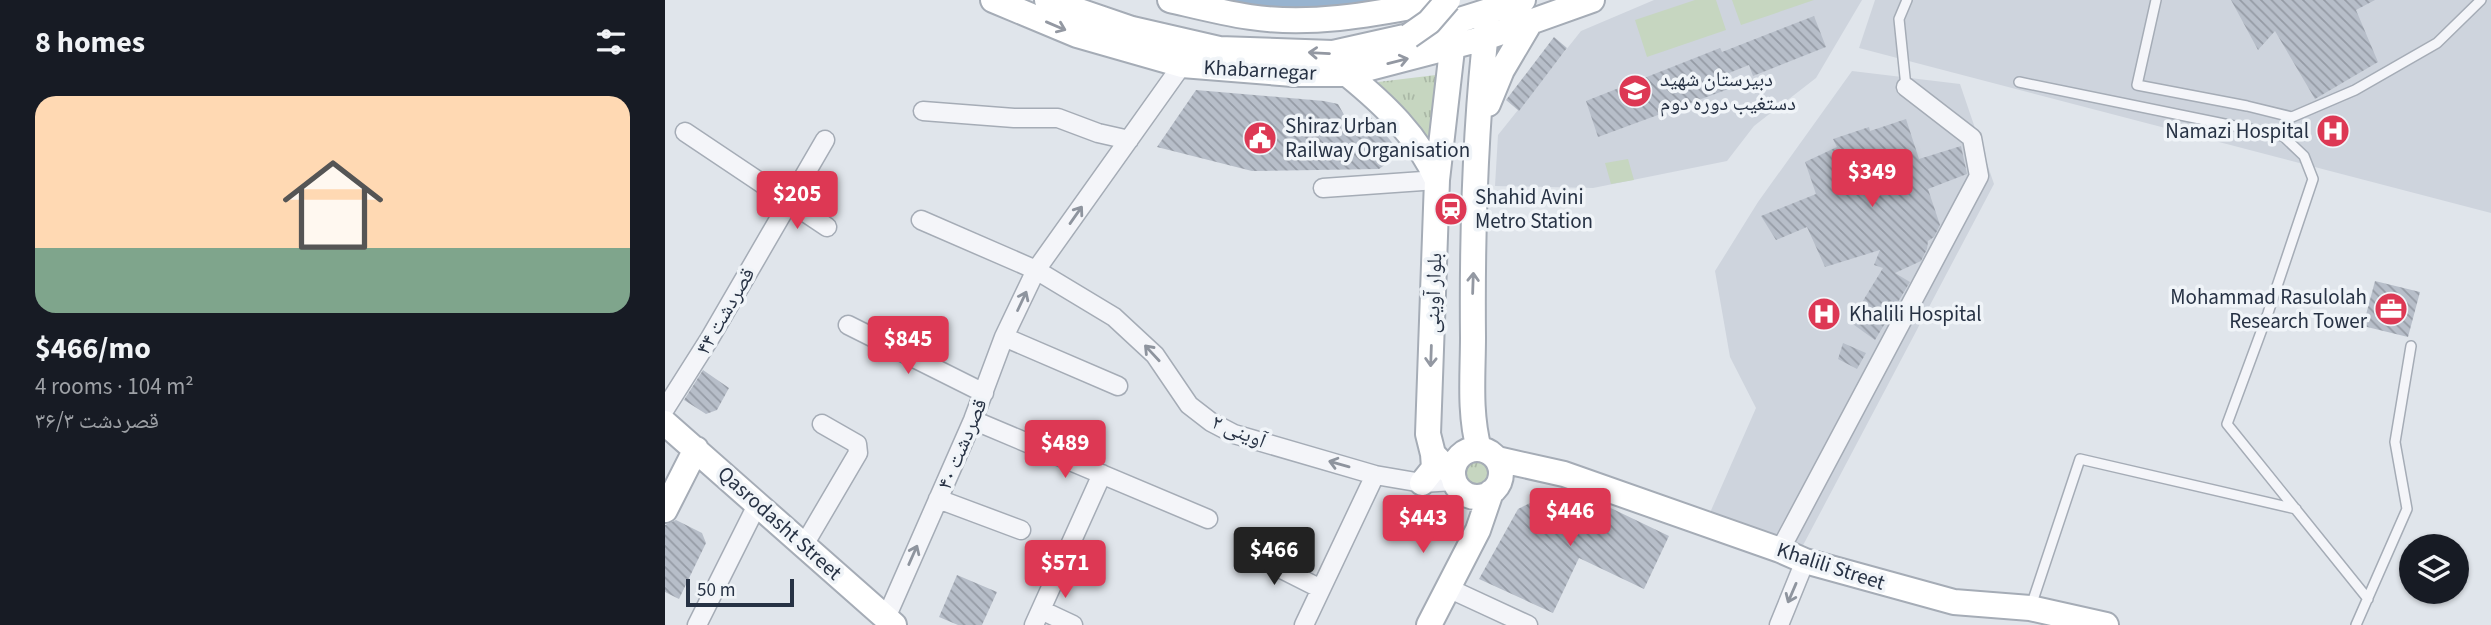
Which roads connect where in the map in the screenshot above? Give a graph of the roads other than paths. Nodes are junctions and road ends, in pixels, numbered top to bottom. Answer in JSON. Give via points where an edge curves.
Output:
{"nodes":[{"id":1,"x":993,"y":0,"type":"edge"},
{"id":2,"x":1047,"y":0,"type":"edge"},
{"id":3,"x":1170,"y":0,"type":"edge"},
{"id":4,"x":1438,"y":0,"type":"edge"},
{"id":5,"x":1592,"y":0,"type":"edge"},
{"id":6,"x":1907,"y":0,"type":"edge"},
{"id":7,"x":2156,"y":0,"type":"edge"},
{"id":8,"x":2481,"y":0,"type":"edge"},
{"id":9,"x":1488,"y":5,"type":"edge"},
{"id":10,"x":1454,"y":7,"type":"edge"},
{"id":11,"x":1527,"y":10,"type":"edge"},
{"id":12,"x":1485,"y":38,"type":"junction"},
{"id":13,"x":1453,"y":47,"type":"junction"},
{"id":14,"x":1182,"y":65,"type":"junction"},
{"id":15,"x":1347,"y":74,"type":"junction"},
{"id":16,"x":2019,"y":82,"type":"dead end"},
{"id":17,"x":1906,"y":87,"type":"joint"},
{"id":18,"x":923,"y":111,"type":"dead end"},
{"id":19,"x":1479,"y":124,"type":"junction"},
{"id":20,"x":685,"y":132,"type":"dead end"},
{"id":21,"x":825,"y":140,"type":"dead end"},
{"id":22,"x":1129,"y":141,"type":"junction"},
{"id":23,"x":1437,"y":180,"type":"junction"},
{"id":24,"x":1323,"y":188,"type":"dead end"},
{"id":25,"x":788,"y":202,"type":"junction"},
{"id":26,"x":921,"y":220,"type":"dead end"},
{"id":27,"x":827,"y":227,"type":"dead end"},
{"id":28,"x":1036,"y":270,"type":"junction"},
{"id":29,"x":848,"y":325,"type":"dead end"},
{"id":30,"x":1005,"y":337,"type":"junction"},
{"id":31,"x":2411,"y":346,"type":"dead end"},
{"id":32,"x":1118,"y":386,"type":"dead end"},
{"id":33,"x":985,"y":393,"type":"junction"},
{"id":34,"x":665,"y":409,"type":"edge"},
{"id":35,"x":974,"y":420,"type":"junction"},
{"id":36,"x":665,"y":423,"type":"edge"},
{"id":37,"x":822,"y":424,"type":"dead end"},
{"id":38,"x":696,"y":449,"type":"junction"},
{"id":39,"x":1433,"y":454,"type":"junction"},
{"id":40,"x":1488,"y":454,"type":"junction"},
{"id":41,"x":1102,"y":474,"type":"junction"},
{"id":42,"x":1563,"y":474,"type":"junction"},
{"id":43,"x":1375,"y":475,"type":"junction"},
{"id":44,"x":1422,"y":483,"type":"junction"},
{"id":45,"x":1472,"y":487,"type":"junction"},
{"id":46,"x":939,"y":499,"type":"junction"},
{"id":47,"x":758,"y":503,"type":"junction"},
{"id":48,"x":2295,"y":509,"type":"junction"},
{"id":49,"x":665,"y":510,"type":"edge"},
{"id":50,"x":1208,"y":519,"type":"dead end"},
{"id":51,"x":1021,"y":530,"type":"dead end"},
{"id":52,"x":804,"y":545,"type":"junction"},
{"id":53,"x":1780,"y":550,"type":"junction"},
{"id":54,"x":1246,"y":551,"type":"dead end"},
{"id":55,"x":1805,"y":561,"type":"junction"},
{"id":56,"x":1319,"y":588,"type":"junction"},
{"id":57,"x":1448,"y":589,"type":"junction"},
{"id":58,"x":2368,"y":599,"type":"junction"},
{"id":59,"x":2027,"y":617,"type":"edge"},
{"id":60,"x":1038,"y":618,"type":"edge"},
{"id":61,"x":890,"y":621,"type":"edge"},
{"id":62,"x":697,"y":625,"type":"edge"},
{"id":63,"x":1073,"y":625,"type":"edge"},
{"id":64,"x":1304,"y":625,"type":"edge"},
{"id":65,"x":1412,"y":625,"type":"edge"},
{"id":66,"x":1429,"y":625,"type":"edge"},
{"id":67,"x":1528,"y":625,"type":"edge"},
{"id":68,"x":1779,"y":625,"type":"edge"},
{"id":69,"x":2106,"y":625,"type":"edge"},
{"id":70,"x":2356,"y":625,"type":"edge"}],
"edges":[{"from":1,"to":14,"type":"street","name":"Khabarnegar","one_way":true,"via":[[1077,35]]},
{"from":10,"to":2,"type":"street","name":"Khabarnegar","one_way":true,"bridge":true,"via":[[1409,36],[1333,54],[1219,48],[1132,29]]},
{"from":3,"to":4,"type":"street","via":[[1251,18],[1299,20],[1353,18]]},
{"from":5,"to":11,"type":"street"},
{"from":6,"to":17,"type":"lane","via":[[1899,19]]},
{"from":7,"to":8,"type":"lane","via":[[2137,85],[2293,117],[2355,90],[2437,43]]},
{"from":9,"to":10,"type":"street"},
{"from":9,"to":11,"type":"street"},
{"from":9,"to":12,"type":"street","name":"بلوار آوینی"},
{"from":10,"to":13,"type":"street","name":"بلوار آوینی"},
{"from":11,"to":12,"type":"street","name":"Khabarnegar"},
{"from":11,"to":19,"type":"street"},
{"from":12,"to":13,"type":"street","name":"Khabarnegar"},
{"from":12,"to":19,"type":"street","name":"بلوار آوینی"},
{"from":15,"to":13,"type":"street","name":"Khabarnegar","one_way":true},
{"from":13,"to":23,"type":"street","name":"بلوار آوینی"},
{"from":14,"to":15,"type":"street","name":"Khabarnegar"},
{"from":14,"to":22,"type":"street","name":"۴۰ قصردشت"},
{"from":15,"to":23,"type":"street","via":[[1406,129]]},
{"from":16,"to":48,"type":"lane","via":[[2283,136],[2304,156],[2313,179],[2227,424]]},
{"from":17,"to":53,"type":"street","via":[[1972,138],[1979,176]]},
{"from":18,"to":22,"type":"street","via":[[1058,118]]},
{"from":40,"to":19,"type":"street","name":"بلوار آوینی","one_way":true,"via":[[1473,419]]},
{"from":20,"to":25,"type":"street"},
{"from":21,"to":25,"type":"street","name":"۴۴ قصردشت"},
{"from":28,"to":22,"type":"street","name":"۴۰ قصردشت","one_way":true},
{"from":23,"to":24,"type":"street"},
{"from":23,"to":39,"type":"street","name":"بلوار آوینی","one_way":true,"via":[[1428,434]]},
{"from":25,"to":27,"type":"street"},
{"from":25,"to":34,"type":"street","name":"۴۴ قصردشت"},
{"from":26,"to":28,"type":"street","name":"۲ آوینی"},
{"from":30,"to":28,"type":"street","name":"۴۰ قصردشت","one_way":true},
{"from":43,"to":28,"type":"street","name":"۲ آوینی","one_way":true,"via":[[1234,434],[1211,422],[1189,405],[1155,355],[1114,317]]},
{"from":29,"to":33,"type":"street"},
{"from":30,"to":32,"type":"street"},
{"from":30,"to":33,"type":"street","name":"۴۰ قصردشت"},
{"from":31,"to":58,"type":"lane","via":[[2395,442],[2407,509]]},
{"from":33,"to":35,"type":"street","name":"۴۰ قصردشت"},
{"from":35,"to":41,"type":"street"},
{"from":35,"to":46,"type":"street","name":"۴۰ قصردشت"},
{"from":36,"to":38,"type":"street","name":"Qasrodasht Street"},
{"from":37,"to":52,"type":"street","via":[[857,444],[858,453]]},
{"from":38,"to":47,"type":"street","name":"Qasrodasht Street"},
{"from":38,"to":49,"type":"street"},
{"from":39,"to":44,"type":"street","via":[[1434,468]]},
{"from":39,"to":45,"type":"street"},
{"from":40,"to":42,"type":"street","name":"Khalili Street"},
{"from":40,"to":45,"type":"street","name":"بلوار آوینی","via":[[1501,476]]},
{"from":40,"to":45,"type":"street","via":[[1467,450],[1458,458]]},
{"from":41,"to":50,"type":"street"},
{"from":41,"to":60,"type":"street"},
{"from":42,"to":45,"type":"street"},
{"from":42,"to":53,"type":"street","name":"Khalili Street"},
{"from":43,"to":44,"type":"street","name":"۲ آوینی"},
{"from":43,"to":56,"type":"street"},
{"from":44,"to":45,"type":"street","name":"۲ آوینی"},
{"from":45,"to":57,"type":"street","via":[[1478,530]]},
{"from":45,"to":65,"type":"street","via":[[1463,531]]},
{"from":46,"to":51,"type":"street"},
{"from":61,"to":46,"type":"street","name":"۴۰ قصردشت","one_way":true},
{"from":47,"to":52,"type":"street","name":"Qasrodasht Street"},
{"from":47,"to":62,"type":"street"},
{"from":48,"to":58,"type":"lane"},
{"from":48,"to":59,"type":"lane","via":[[2080,459]]},
{"from":52,"to":61,"type":"street","name":"Qasrodasht Street"},
{"from":53,"to":55,"type":"street","name":"Khalili Street"},
{"from":54,"to":56,"type":"street"},
{"from":55,"to":59,"type":"street","name":"Khalili Street"},
{"from":55,"to":68,"type":"street","one_way":true},
{"from":56,"to":64,"type":"street"},
{"from":57,"to":66,"type":"street"},
{"from":57,"to":67,"type":"street"},
{"from":58,"to":70,"type":"lane"},
{"from":59,"to":69,"type":"street","name":"Khalili Street"},
{"from":60,"to":63,"type":"street"}]}
